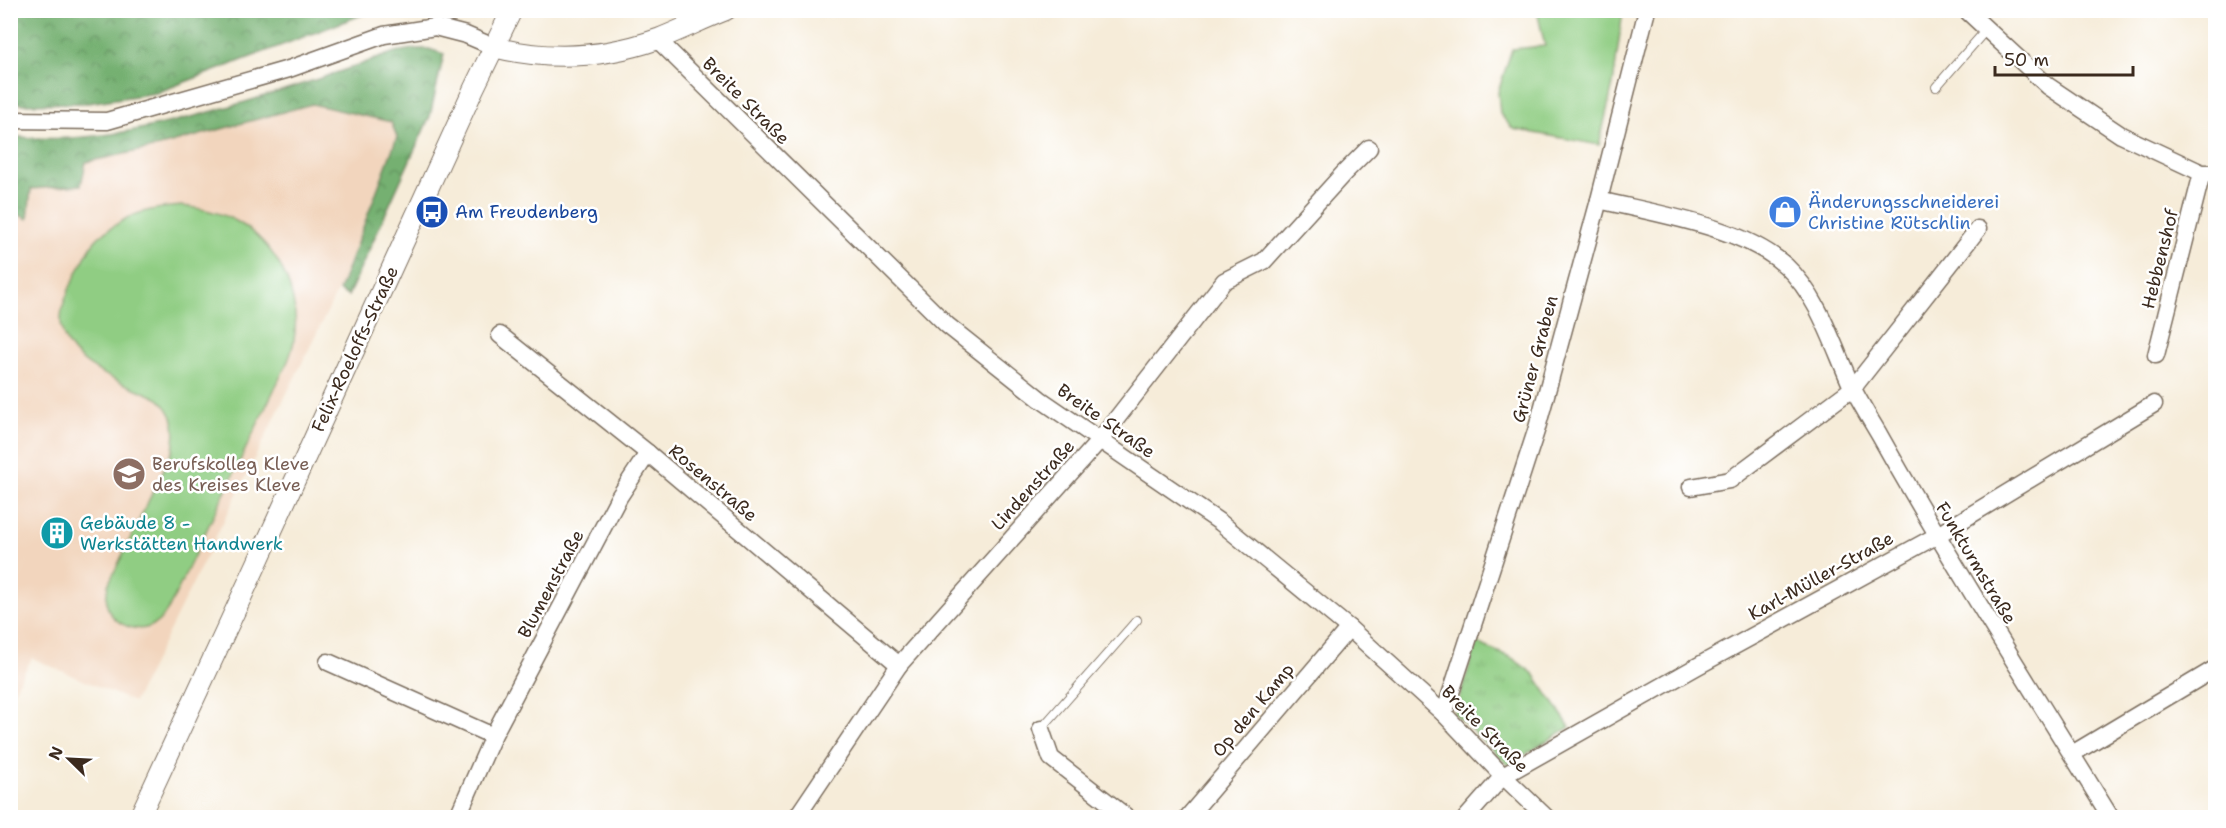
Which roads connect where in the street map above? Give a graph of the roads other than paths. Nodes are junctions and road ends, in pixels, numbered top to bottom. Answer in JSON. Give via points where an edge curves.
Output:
{"nodes":[{"id":1,"x":512,"y":10,"type":"edge"},
{"id":2,"x":726,"y":10,"type":"edge"},
{"id":3,"x":1647,"y":10,"type":"edge"},
{"id":4,"x":1966,"y":10,"type":"edge"},
{"id":5,"x":1986,"y":30,"type":"junction"},
{"id":6,"x":657,"y":39,"type":"junction"},
{"id":7,"x":494,"y":47,"type":"junction"},
{"id":8,"x":1936,"y":87,"type":"dead end"},
{"id":9,"x":10,"y":120,"type":"edge"},
{"id":10,"x":1369,"y":148,"type":"dead end"},
{"id":11,"x":2209,"y":173,"type":"edge"},
{"id":12,"x":1599,"y":200,"type":"junction"},
{"id":13,"x":1978,"y":229,"type":"dead end"},
{"id":14,"x":500,"y":335,"type":"dead end"},
{"id":15,"x":2156,"y":355,"type":"dead end"},
{"id":16,"x":1853,"y":388,"type":"junction"},
{"id":17,"x":2154,"y":404,"type":"dead end"},
{"id":18,"x":1099,"y":441,"type":"junction"},
{"id":19,"x":648,"y":453,"type":"junction"},
{"id":20,"x":1691,"y":487,"type":"dead end"},
{"id":21,"x":1936,"y":536,"type":"junction"},
{"id":22,"x":1137,"y":620,"type":"dead end"},
{"id":23,"x":1348,"y":628,"type":"junction"},
{"id":24,"x":328,"y":662,"type":"dead end"},
{"id":25,"x":899,"y":665,"type":"junction"},
{"id":26,"x":2216,"y":668,"type":"edge"},
{"id":27,"x":1444,"y":714,"type":"junction"},
{"id":28,"x":1041,"y":729,"type":"joint"},
{"id":29,"x":493,"y":736,"type":"junction"},
{"id":30,"x":2072,"y":754,"type":"junction"},
{"id":31,"x":1503,"y":776,"type":"junction"},
{"id":32,"x":799,"y":813,"type":"edge"},
{"id":33,"x":139,"y":818,"type":"edge"},
{"id":34,"x":457,"y":818,"type":"edge"},
{"id":35,"x":816,"y":818,"type":"edge"},
{"id":36,"x":1128,"y":818,"type":"edge"},
{"id":37,"x":1187,"y":818,"type":"edge"},
{"id":38,"x":1466,"y":818,"type":"edge"},
{"id":39,"x":1547,"y":818,"type":"edge"},
{"id":40,"x":2110,"y":818,"type":"edge"}],
"edges":[{"from":1,"to":7,"type":"street","name":"Felix-Roeloffs-Straße"},
{"from":2,"to":6,"type":"street"},
{"from":3,"to":12,"type":"street","name":"Grüner Graben"},
{"from":4,"to":5,"type":"street","name":"Hebbenshof"},
{"from":5,"to":8,"type":"lane"},
{"from":5,"to":11,"type":"street","name":"Hebbenshof","via":[[2048,86],[2121,135]]},
{"from":6,"to":7,"type":"street","via":[[573,57]]},
{"from":6,"to":18,"type":"street","name":"Breite Straße","via":[[946,325]]},
{"from":7,"to":9,"type":"street","via":[[435,27],[414,30],[384,35],[289,69],[107,121]]},
{"from":7,"to":33,"type":"street","name":"Felix-Roeloffs-Straße"},
{"from":10,"to":18,"type":"street","name":"Lindenstraße","via":[[1264,261],[1224,281]]},
{"from":11,"to":15,"type":"street","name":"Hebbenshof"},
{"from":12,"to":16,"type":"street","name":"Funkturmstraße","via":[[1712,228],[1774,256],[1815,303]]},
{"from":12,"to":27,"type":"street","name":"Grüner Graben","via":[[1537,428]]},
{"from":13,"to":16,"type":"street"},
{"from":14,"to":19,"type":"street","name":"Rosenstraße"},
{"from":16,"to":20,"type":"street","via":[[1730,480]]},
{"from":16,"to":21,"type":"street","name":"Funkturmstraße"},
{"from":17,"to":21,"type":"street","name":"Karl-Müller-Straße"},
{"from":18,"to":23,"type":"street","name":"Breite Straße","via":[[1221,523]]},
{"from":18,"to":25,"type":"street","name":"Lindenstraße"},
{"from":19,"to":25,"type":"street","name":"Rosenstraße"},
{"from":19,"to":29,"type":"street","name":"Blumenstraße","via":[[619,496]]},
{"from":21,"to":30,"type":"street","name":"Funkturmstraße"},
{"from":21,"to":31,"type":"street","name":"Karl-Müller-Straße"},
{"from":22,"to":28,"type":"lane"},
{"from":23,"to":27,"type":"street","name":"Breite Straße"},
{"from":23,"to":37,"type":"street","name":"Op den Kamp"},
{"from":24,"to":29,"type":"street"},
{"from":25,"to":32,"type":"street","name":"Lindenstraße"},
{"from":26,"to":30,"type":"street"},
{"from":27,"to":31,"type":"street","name":"Breite Straße"},
{"from":28,"to":36,"type":"street","via":[[1052,758]]},
{"from":29,"to":34,"type":"street","name":"Blumenstraße"},
{"from":30,"to":40,"type":"street","name":"Funkturmstraße"},
{"from":31,"to":38,"type":"street","name":"Karl-Müller-Straße"},
{"from":31,"to":39,"type":"street","name":"Breite Straße"},
{"from":32,"to":35,"type":"street"}]}
